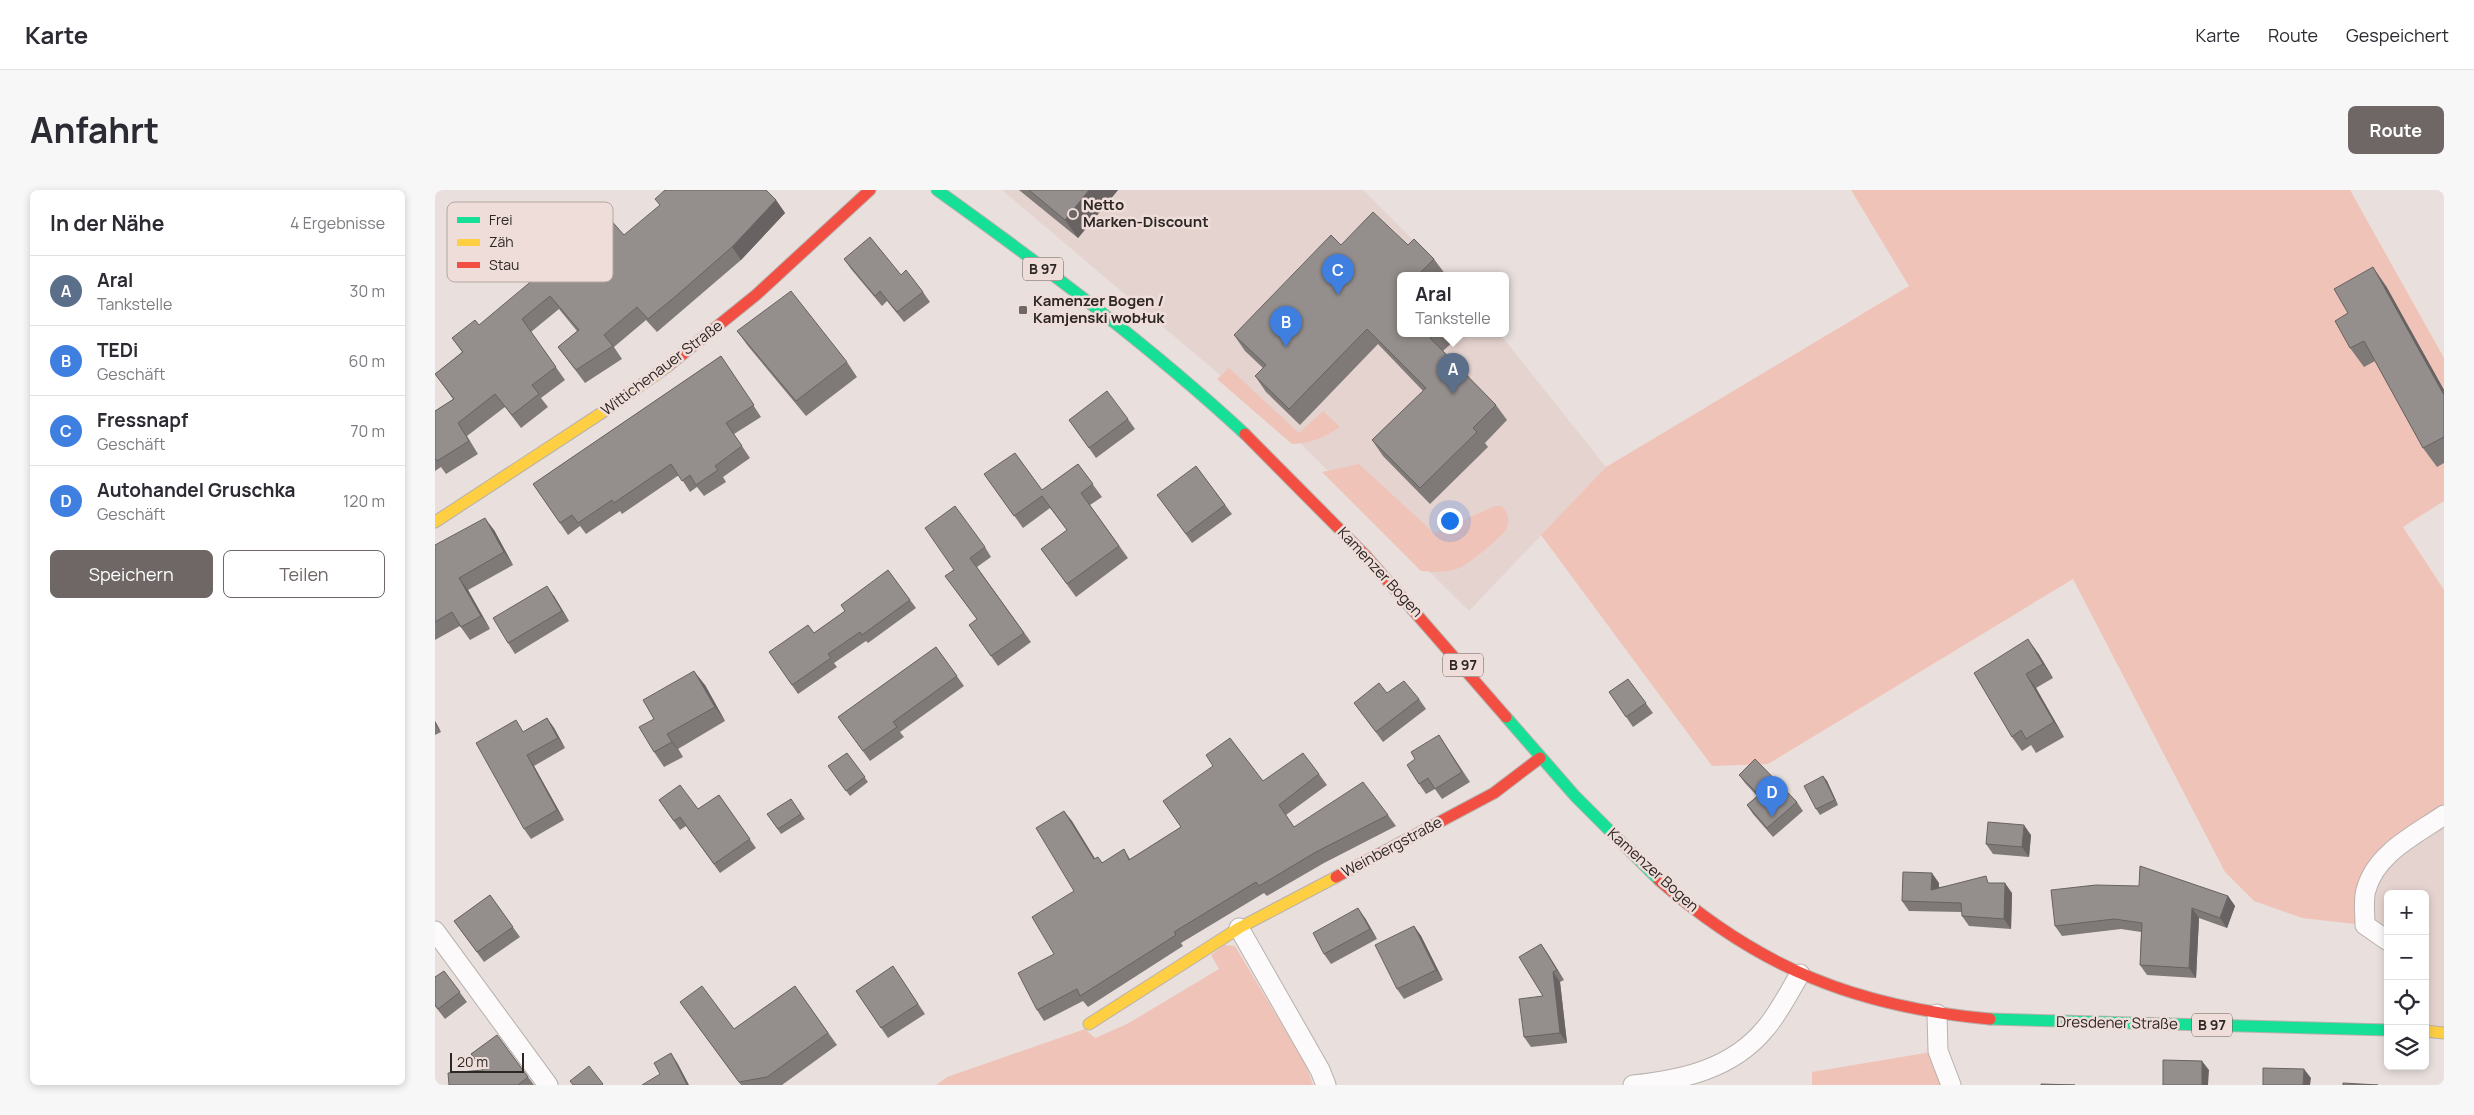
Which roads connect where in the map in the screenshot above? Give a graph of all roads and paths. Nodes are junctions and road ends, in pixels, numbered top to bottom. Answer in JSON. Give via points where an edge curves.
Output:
{"nodes":[{"id":1,"x":870,"y":190,"type":"edge"},
{"id":2,"x":937,"y":190,"type":"edge"},
{"id":3,"x":435,"y":522,"type":"edge"},
{"id":4,"x":1540,"y":758,"type":"junction"},
{"id":5,"x":2444,"y":816,"type":"edge"},
{"id":6,"x":1239,"y":928,"type":"junction"},
{"id":7,"x":435,"y":932,"type":"edge"},
{"id":8,"x":2384,"y":938,"type":"edge"},
{"id":9,"x":1800,"y":974,"type":"junction"},
{"id":10,"x":1937,"y":1014,"type":"junction"},
{"id":11,"x":1089,"y":1024,"type":"dead end"},
{"id":12,"x":2384,"y":1030,"type":"edge"},
{"id":13,"x":2429,"y":1032,"type":"edge"},
{"id":14,"x":2444,"y":1033,"type":"edge"},
{"id":15,"x":548,"y":1085,"type":"edge"},
{"id":16,"x":1325,"y":1085,"type":"edge"},
{"id":17,"x":1633,"y":1085,"type":"edge"},
{"id":18,"x":1951,"y":1085,"type":"edge"}],
"edges":[{"from":1,"to":3,"type":"main road","name":"Wittichenauer Straße","via":[[815,244],[672,363]]},
{"from":2,"to":4,"type":"main road","name":"Kamenzer Bogen","number":"B 97","via":[[1135,341],[1274,462],[1424,620]]},
{"from":4,"to":6,"type":"main road","name":"Weinbergstraße","via":[[1494,793]]},
{"from":4,"to":9,"type":"main road","name":"Kamenzer Bogen","number":"B 97","via":[[1664,884],[1759,953]]},
{"from":5,"to":8,"type":"street","via":[[2395,848],[2377,865],[2366,890],[2365,925]]},
{"from":6,"to":11,"type":"main road","name":"Weinbergstraße"},
{"from":6,"to":16,"type":"street","via":[[1320,1070]]},
{"from":7,"to":15,"type":"street"},
{"from":9,"to":10,"type":"main road","name":"Dresdener Straße","number":"B 97","via":[[1864,997]]},
{"from":9,"to":17,"type":"street","via":[[1765,1029],[1740,1054],[1711,1069]]},
{"from":10,"to":12,"type":"main road","name":"Dresdener Straße","number":"B 97","via":[[2037,1022]]},
{"from":10,"to":18,"type":"street","via":[[1938,1051]]},
{"from":13,"to":14,"type":"main road"}]}
